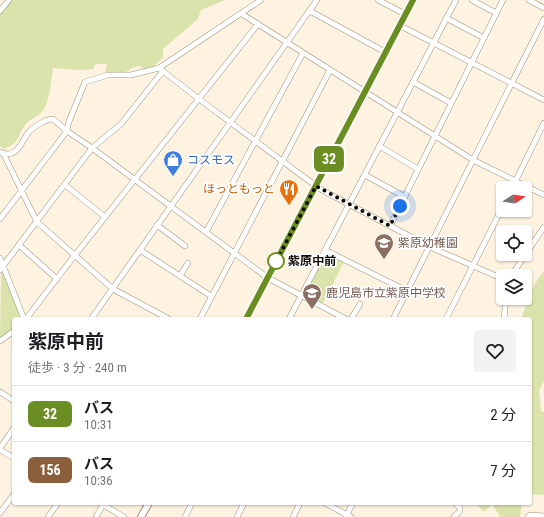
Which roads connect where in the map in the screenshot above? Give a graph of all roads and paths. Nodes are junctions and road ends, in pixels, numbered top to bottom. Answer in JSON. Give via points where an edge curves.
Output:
{"nodes":[{"id":1,"x":9,"y":0,"type":"edge"},
{"id":2,"x":261,"y":0,"type":"edge"},
{"id":3,"x":318,"y":0,"type":"edge"},
{"id":4,"x":378,"y":0,"type":"edge"},
{"id":5,"x":413,"y":0,"type":"edge"},
{"id":6,"x":456,"y":0,"type":"edge"},
{"id":7,"x":472,"y":0,"type":"edge"},
{"id":8,"x":503,"y":0,"type":"edge"},
{"id":9,"x":529,"y":0,"type":"edge"},
{"id":10,"x":544,"y":8,"type":"edge"},
{"id":11,"x":0,"y":11,"type":"edge"},
{"id":12,"x":310,"y":11,"type":"junction"},
{"id":13,"x":496,"y":13,"type":"junction"},
{"id":14,"x":242,"y":14,"type":"junction"},
{"id":15,"x":405,"y":14,"type":"junction"},
{"id":16,"x":446,"y":18,"type":"junction"},
{"id":17,"x":544,"y":19,"type":"edge"},
{"id":18,"x":258,"y":24,"type":"junction"},
{"id":19,"x":399,"y":25,"type":"junction"},
{"id":20,"x":484,"y":38,"type":"junction"},
{"id":21,"x":287,"y":42,"type":"junction"},
{"id":22,"x":433,"y":43,"type":"junction"},
{"id":23,"x":385,"y":52,"type":"junction"},
{"id":24,"x":304,"y":53,"type":"junction"},
{"id":25,"x":472,"y":63,"type":"junction"},
{"id":26,"x":161,"y":69,"type":"junction"},
{"id":27,"x":330,"y":70,"type":"junction"},
{"id":28,"x":413,"y":82,"type":"junction"},
{"id":29,"x":512,"y":84,"type":"junction"},
{"id":30,"x":365,"y":91,"type":"junction"},
{"id":31,"x":199,"y":99,"type":"junction"},
{"id":32,"x":544,"y":100,"type":"edge"},
{"id":33,"x":451,"y":103,"type":"junction"},
{"id":34,"x":397,"y":112,"type":"junction"},
{"id":35,"x":230,"y":122,"type":"junction"},
{"id":36,"x":544,"y":123,"type":"edge"},
{"id":37,"x":67,"y":131,"type":"junction"},
{"id":38,"x":434,"y":137,"type":"junction"},
{"id":39,"x":256,"y":142,"type":"junction"},
{"id":40,"x":379,"y":146,"type":"junction"},
{"id":41,"x":92,"y":148,"type":"junction"},
{"id":42,"x":2,"y":155,"type":"edge"},
{"id":43,"x":473,"y":160,"type":"junction"},
{"id":44,"x":283,"y":162,"type":"junction"},
{"id":45,"x":418,"y":169,"type":"junction"},
{"id":46,"x":365,"y":175,"type":"junction"},
{"id":47,"x":135,"y":180,"type":"junction"},
{"id":48,"x":516,"y":181,"type":"joint"},
{"id":49,"x":65,"y":185,"type":"junction"},
{"id":50,"x":316,"y":186,"type":"junction"},
{"id":51,"x":532,"y":189,"type":"edge"},
{"id":52,"x":22,"y":191,"type":"junction"},
{"id":53,"x":544,"y":195,"type":"edge"},
{"id":54,"x":404,"y":196,"type":"junction"},
{"id":55,"x":349,"y":204,"type":"junction"},
{"id":56,"x":171,"y":206,"type":"junction"},
{"id":57,"x":105,"y":217,"type":"junction"},
{"id":58,"x":497,"y":217,"type":"edge"},
{"id":59,"x":0,"y":219,"type":"edge"},
{"id":60,"x":37,"y":222,"type":"junction"},
{"id":61,"x":157,"y":225,"type":"junction"},
{"id":62,"x":390,"y":226,"type":"junction"},
{"id":63,"x":544,"y":227,"type":"edge"},
{"id":64,"x":206,"y":232,"type":"junction"},
{"id":65,"x":19,"y":245,"type":"junction"},
{"id":66,"x":185,"y":246,"type":"dead end"},
{"id":67,"x":430,"y":247,"type":"junction"},
{"id":68,"x":140,"y":250,"type":"junction"},
{"id":69,"x":325,"y":250,"type":"junction"},
{"id":70,"x":234,"y":253,"type":"junction"},
{"id":71,"x":75,"y":255,"type":"junction"},
{"id":72,"x":0,"y":258,"type":"edge"},
{"id":73,"x":188,"y":262,"type":"dead end"},
{"id":74,"x":472,"y":266,"type":"junction"},
{"id":75,"x":2,"y":268,"type":"edge"},
{"id":76,"x":516,"y":269,"type":"edge"},
{"id":77,"x":496,"y":275,"type":"edge"},
{"id":78,"x":180,"y":276,"type":"junction"},
{"id":79,"x":268,"y":278,"type":"junction"},
{"id":80,"x":57,"y":279,"type":"junction"},
{"id":81,"x":113,"y":289,"type":"junction"},
{"id":82,"x":407,"y":291,"type":"junction"},
{"id":83,"x":211,"y":296,"type":"junction"},
{"id":84,"x":301,"y":296,"type":"junction"},
{"id":85,"x":360,"y":304,"type":"dead end"},
{"id":86,"x":505,"y":305,"type":"edge"},
{"id":87,"x":24,"y":317,"type":"edge"},
{"id":88,"x":27,"y":317,"type":"edge"},
{"id":89,"x":92,"y":317,"type":"edge"},
{"id":90,"x":165,"y":317,"type":"edge"},
{"id":91,"x":201,"y":317,"type":"edge"},
{"id":92,"x":247,"y":317,"type":"edge"},
{"id":93,"x":290,"y":317,"type":"edge"},
{"id":94,"x":342,"y":317,"type":"edge"},
{"id":95,"x":352,"y":317,"type":"edge"},
{"id":96,"x":394,"y":317,"type":"edge"},
{"id":97,"x":447,"y":317,"type":"edge"},
{"id":98,"x":504,"y":317,"type":"edge"},
{"id":99,"x":12,"y":332,"type":"edge"},
{"id":100,"x":0,"y":341,"type":"edge"},
{"id":101,"x":0,"y":392,"type":"edge"},
{"id":102,"x":12,"y":400,"type":"edge"},
{"id":103,"x":12,"y":431,"type":"edge"},
{"id":104,"x":0,"y":449,"type":"edge"},
{"id":105,"x":12,"y":457,"type":"edge"},
{"id":106,"x":12,"y":497,"type":"edge"},
{"id":107,"x":57,"y":505,"type":"edge"},
{"id":108,"x":102,"y":505,"type":"edge"},
{"id":109,"x":104,"y":505,"type":"edge"},
{"id":110,"x":148,"y":505,"type":"edge"},
{"id":111,"x":191,"y":505,"type":"edge"},
{"id":112,"x":243,"y":505,"type":"edge"},
{"id":113,"x":299,"y":505,"type":"edge"},
{"id":114,"x":329,"y":505,"type":"edge"},
{"id":115,"x":352,"y":505,"type":"edge"},
{"id":116,"x":457,"y":505,"type":"edge"},
{"id":117,"x":0,"y":513,"type":"edge"},
{"id":118,"x":348,"y":516,"type":"edge"},
{"id":119,"x":544,"y":516,"type":"edge"},
{"id":120,"x":48,"y":517,"type":"edge"},
{"id":121,"x":96,"y":517,"type":"edge"},
{"id":122,"x":124,"y":517,"type":"edge"},
{"id":123,"x":142,"y":517,"type":"edge"},
{"id":124,"x":185,"y":517,"type":"edge"},
{"id":125,"x":237,"y":517,"type":"edge"},
{"id":126,"x":293,"y":517,"type":"edge"},
{"id":127,"x":454,"y":517,"type":"edge"},
{"id":128,"x":528,"y":517,"type":"edge"}],
"edges":[{"from":1,"to":11,"type":"street"},
{"from":2,"to":14,"type":"street"},
{"from":3,"to":12,"type":"street"},
{"from":4,"to":15,"type":"street"},
{"from":5,"to":15,"type":"street"},
{"from":6,"to":16,"type":"street"},
{"from":7,"to":13,"type":"street"},
{"from":8,"to":13,"type":"street"},
{"from":9,"to":10,"type":"street"},
{"from":12,"to":21,"type":"street"},
{"from":12,"to":23,"type":"street"},
{"from":13,"to":20,"type":"street"},
{"from":14,"to":18,"type":"street"},
{"from":14,"to":26,"type":"street"},
{"from":15,"to":19,"type":"street"},
{"from":16,"to":20,"type":"street"},
{"from":16,"to":22,"type":"street"},
{"from":17,"to":29,"type":"street"},
{"from":18,"to":21,"type":"street"},
{"from":18,"to":31,"type":"street"},
{"from":19,"to":22,"type":"street"},
{"from":19,"to":23,"type":"street"},
{"from":20,"to":25,"type":"street"},
{"from":21,"to":24,"type":"street"},
{"from":21,"to":35,"type":"street"},
{"from":22,"to":25,"type":"street"},
{"from":22,"to":28,"type":"street"},
{"from":23,"to":30,"type":"street"},
{"from":24,"to":27,"type":"street"},
{"from":24,"to":39,"type":"street"},
{"from":25,"to":29,"type":"street"},
{"from":25,"to":33,"type":"street"},
{"from":26,"to":31,"type":"street"},
{"from":26,"to":37,"type":"street","via":[[130,75],[108,75],[85,82]]},
{"from":26,"to":41,"type":"street","via":[[121,124]]},
{"from":27,"to":30,"type":"street"},
{"from":27,"to":44,"type":"street"},
{"from":28,"to":33,"type":"street"},
{"from":28,"to":34,"type":"street"},
{"from":29,"to":32,"type":"street"},
{"from":29,"to":43,"type":"street"},
{"from":30,"to":34,"type":"street"},
{"from":30,"to":50,"type":"street"},
{"from":31,"to":35,"type":"street"},
{"from":31,"to":47,"type":"street"},
{"from":33,"to":38,"type":"street"},
{"from":34,"to":38,"type":"street"},
{"from":34,"to":40,"type":"street"},
{"from":35,"to":39,"type":"street"},
{"from":35,"to":56,"type":"street"},
{"from":36,"to":48,"type":"street"},
{"from":37,"to":41,"type":"street"},
{"from":37,"to":42,"type":"street","via":[[51,118],[31,130],[16,151]]},
{"from":37,"to":52,"type":"street"},
{"from":38,"to":43,"type":"street"},
{"from":38,"to":45,"type":"street"},
{"from":39,"to":44,"type":"street"},
{"from":39,"to":64,"type":"street"},
{"from":40,"to":45,"type":"street"},
{"from":40,"to":46,"type":"street"},
{"from":41,"to":47,"type":"street"},
{"from":41,"to":49,"type":"street"},
{"from":42,"to":52,"type":"street"},
{"from":43,"to":48,"type":"street"},
{"from":43,"to":67,"type":"street"},
{"from":44,"to":50,"type":"street"},
{"from":44,"to":70,"type":"street"},
{"from":45,"to":54,"type":"street"},
{"from":46,"to":54,"type":"street"},
{"from":46,"to":55,"type":"street"},
{"from":47,"to":56,"type":"street"},
{"from":47,"to":57,"type":"street"},
{"from":49,"to":57,"type":"street"},
{"from":49,"to":60,"type":"street"},
{"from":50,"to":55,"type":"street"},
{"from":50,"to":79,"type":"street"},
{"from":51,"to":53,"type":"street"},
{"from":52,"to":59,"type":"street"},
{"from":52,"to":60,"type":"street"},
{"from":54,"to":62,"type":"street"},
{"from":55,"to":62,"type":"street"},
{"from":55,"to":69,"type":"street"},
{"from":56,"to":61,"type":"street"},
{"from":56,"to":64,"type":"street"},
{"from":57,"to":71,"type":"street"},
{"from":58,"to":74,"type":"street"},
{"from":60,"to":65,"type":"street"},
{"from":60,"to":71,"type":"street"},
{"from":61,"to":66,"type":"street"},
{"from":61,"to":68,"type":"street"},
{"from":62,"to":67,"type":"street"},
{"from":63,"to":76,"type":"street"},
{"from":64,"to":70,"type":"street"},
{"from":65,"to":75,"type":"street"},
{"from":65,"to":80,"type":"street"},
{"from":67,"to":74,"type":"street"},
{"from":67,"to":82,"type":"street"},
{"from":68,"to":78,"type":"street"},
{"from":68,"to":81,"type":"street"},
{"from":69,"to":82,"type":"street"},
{"from":69,"to":84,"type":"street"},
{"from":70,"to":79,"type":"street"},
{"from":70,"to":83,"type":"street"},
{"from":71,"to":80,"type":"street"},
{"from":71,"to":81,"type":"street"},
{"from":72,"to":75,"type":"street"},
{"from":73,"to":78,"type":"street"},
{"from":74,"to":77,"type":"street"},
{"from":74,"to":97,"type":"street"},
{"from":75,"to":87,"type":"street"},
{"from":78,"to":83,"type":"street"},
{"from":79,"to":84,"type":"street"},
{"from":79,"to":92,"type":"street"},
{"from":80,"to":88,"type":"street"},
{"from":81,"to":89,"type":"street"},
{"from":81,"to":90,"type":"street"},
{"from":82,"to":96,"type":"street"},
{"from":83,"to":91,"type":"street"},
{"from":84,"to":93,"type":"street"},
{"from":84,"to":94,"type":"street"},
{"from":85,"to":95,"type":"street"},
{"from":86,"to":98,"type":"street"},
{"from":99,"to":100,"type":"street"},
{"from":101,"to":102,"type":"street"},
{"from":103,"to":104,"type":"street"},
{"from":104,"to":105,"type":"street"},
{"from":106,"to":117,"type":"street"},
{"from":107,"to":120,"type":"street"},
{"from":108,"to":121,"type":"street"},
{"from":109,"to":122,"type":"street"},
{"from":110,"to":123,"type":"street"},
{"from":111,"to":124,"type":"street"},
{"from":112,"to":125,"type":"street"},
{"from":113,"to":126,"type":"street"},
{"from":114,"to":118,"type":"street"},
{"from":115,"to":118,"type":"street"},
{"from":116,"to":127,"type":"street","via":[[460,511]]},
{"from":119,"to":128,"type":"street"}]}
